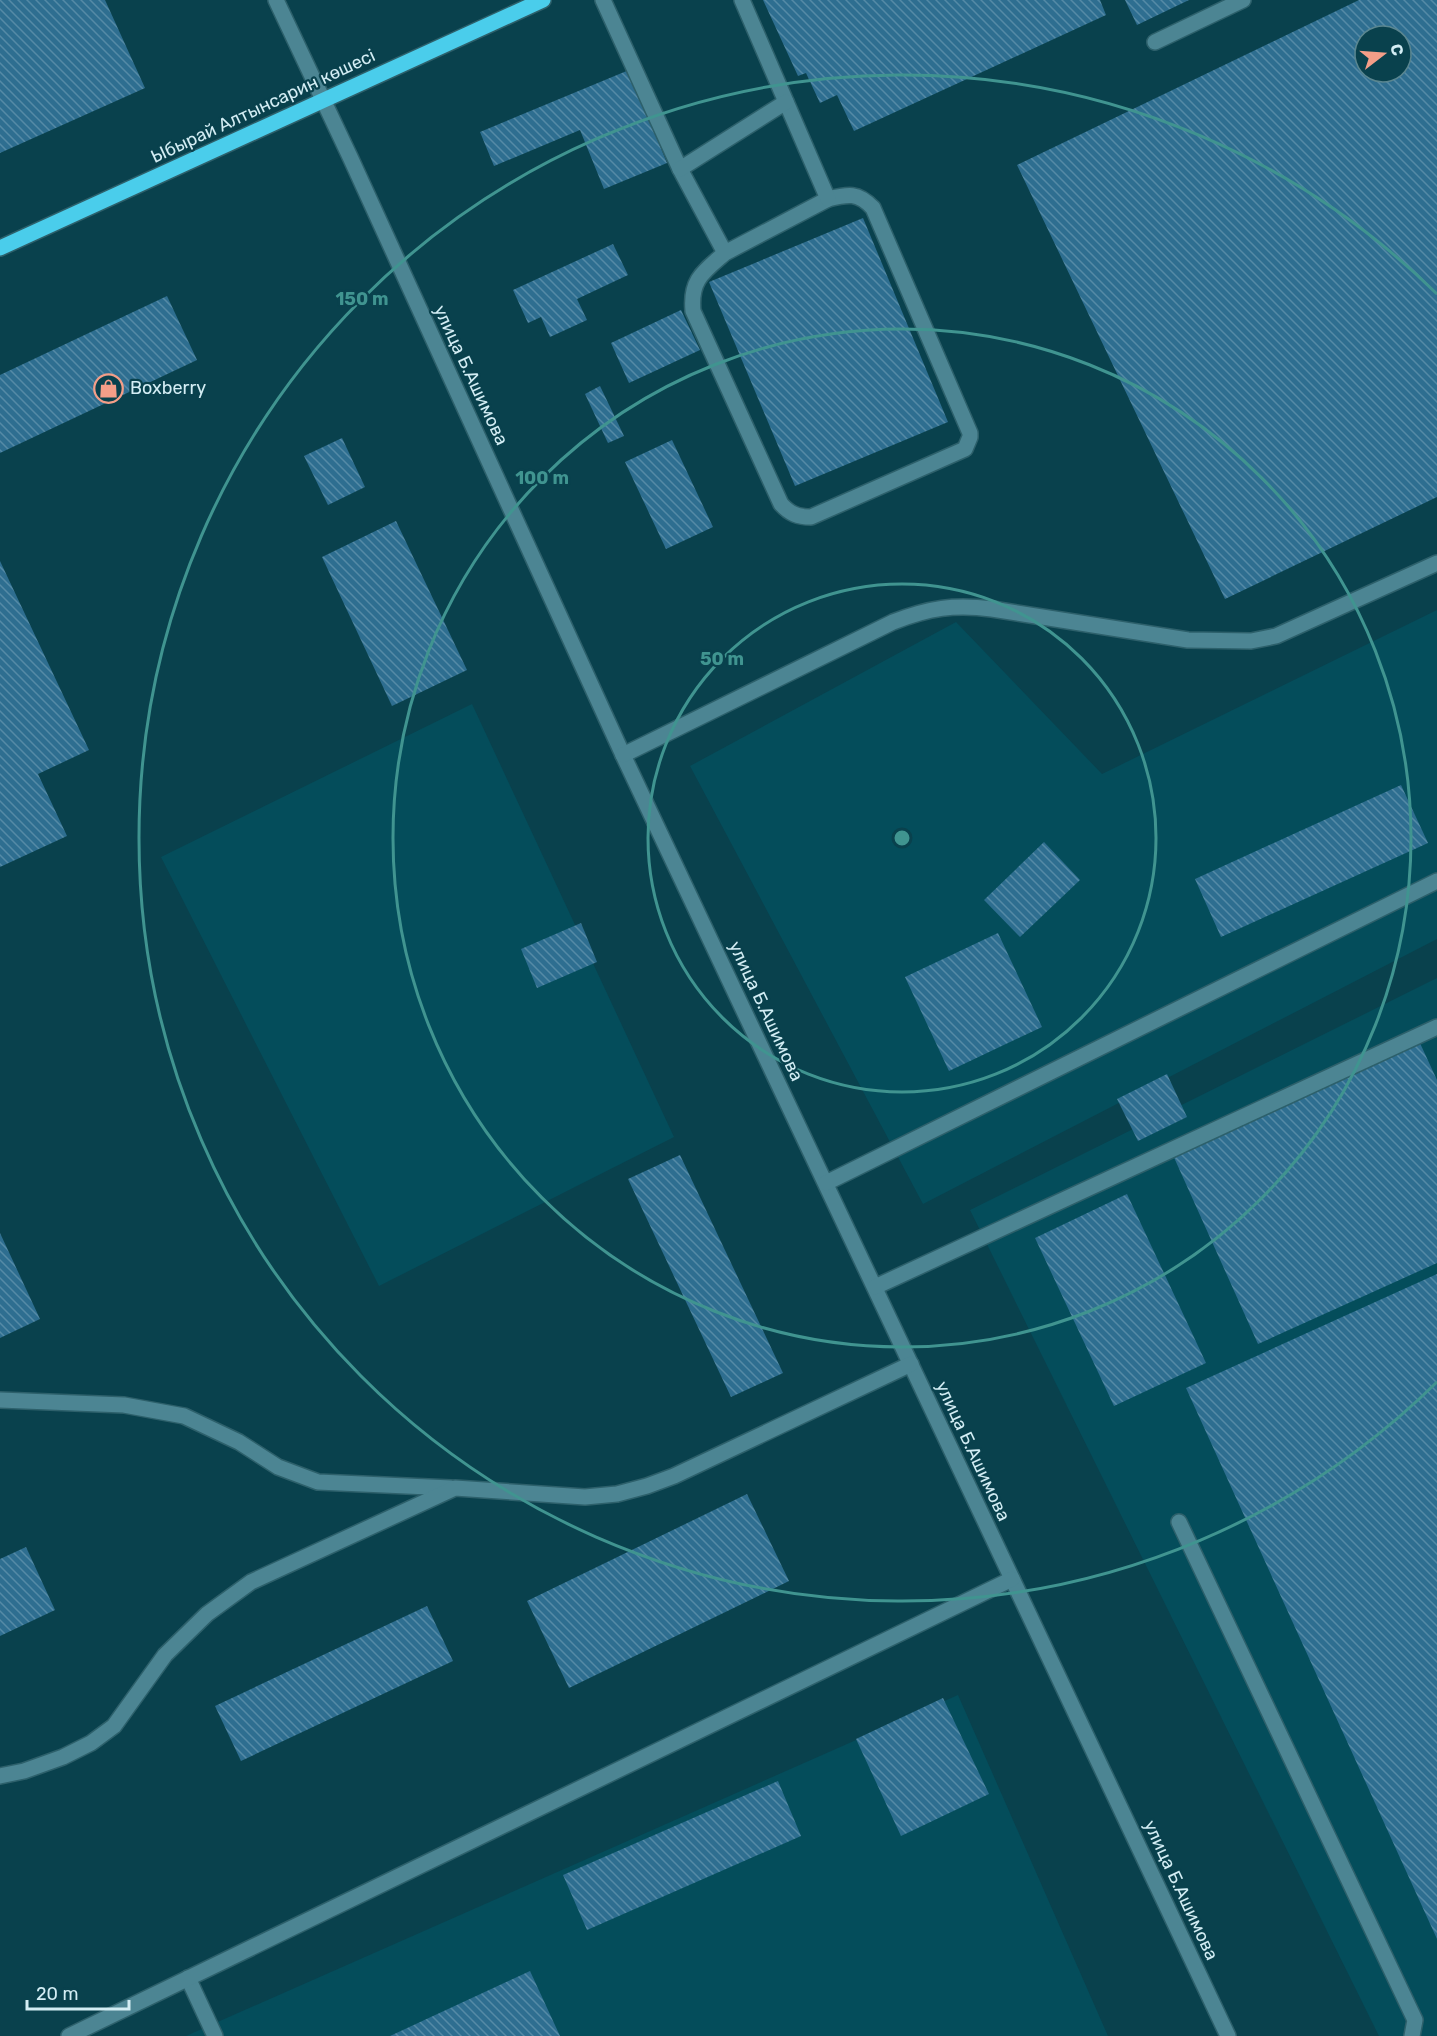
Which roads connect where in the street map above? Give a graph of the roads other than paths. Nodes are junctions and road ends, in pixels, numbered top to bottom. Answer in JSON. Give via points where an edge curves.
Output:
{"nodes":[{"id":1,"x":276,"y":0,"type":"edge"},
{"id":2,"x":543,"y":0,"type":"edge"},
{"id":3,"x":603,"y":0,"type":"edge"},
{"id":4,"x":742,"y":0,"type":"edge"},
{"id":5,"x":1243,"y":0,"type":"edge"},
{"id":6,"x":1155,"y":42,"type":"dead end"},
{"id":7,"x":322,"y":100,"type":"junction"},
{"id":8,"x":786,"y":102,"type":"junction"},
{"id":9,"x":681,"y":169,"type":"junction"},
{"id":10,"x":828,"y":200,"type":"junction"},
{"id":11,"x":0,"y":248,"type":"edge"},
{"id":12,"x":725,"y":253,"type":"junction"},
{"id":13,"x":1437,"y":563,"type":"edge"},
{"id":14,"x":623,"y":754,"type":"junction"},
{"id":15,"x":1437,"y":881,"type":"edge"},
{"id":16,"x":1437,"y":1027,"type":"edge"},
{"id":17,"x":826,"y":1184,"type":"junction"},
{"id":18,"x":875,"y":1287,"type":"junction"},
{"id":19,"x":911,"y":1364,"type":"junction"},
{"id":20,"x":0,"y":1400,"type":"edge"},
{"id":21,"x":455,"y":1488,"type":"junction"},
{"id":22,"x":1179,"y":1522,"type":"dead end"},
{"id":23,"x":1012,"y":1579,"type":"junction"},
{"id":24,"x":0,"y":1776,"type":"edge"},
{"id":25,"x":188,"y":1978,"type":"junction"},
{"id":26,"x":69,"y":2036,"type":"edge"},
{"id":27,"x":215,"y":2036,"type":"edge"},
{"id":28,"x":1228,"y":2036,"type":"edge"},
{"id":29,"x":1412,"y":2036,"type":"edge"}],
"edges":[{"from":1,"to":7,"type":"street","name":"улица Б.Ашимова"},
{"from":2,"to":7,"type":"main road","name":"Ыбырай Алтынсарин көшесі"},
{"from":3,"to":9,"type":"street"},
{"from":4,"to":8,"type":"street"},
{"from":5,"to":6,"type":"street"},
{"from":7,"to":11,"type":"main road","name":"Ыбырай Алтынсарин көшесі"},
{"from":7,"to":14,"type":"street","name":"улица Б.Ашимова"},
{"from":8,"to":9,"type":"street"},
{"from":8,"to":10,"type":"street"},
{"from":9,"to":12,"type":"street"},
{"from":10,"to":12,"type":"street"},
{"from":10,"to":12,"type":"street","via":[[855,196],[873,208],[970,433],[964,449],[811,517],[789,512],[781,504],[693,311],[695,283]]},
{"from":13,"to":14,"type":"street","via":[[1276,636],[1251,641],[1188,640],[992,609],[939,607],[894,622]]},
{"from":14,"to":17,"type":"street","name":"улица Б.Ашимова"},
{"from":15,"to":17,"type":"street"},
{"from":16,"to":18,"type":"street"},
{"from":17,"to":18,"type":"street","name":"улица Б.Ашимова"},
{"from":18,"to":19,"type":"street","name":"улица Б.Ашимова"},
{"from":19,"to":21,"type":"street","via":[[674,1476],[617,1494],[585,1497]]},
{"from":19,"to":23,"type":"street","name":"улица Б.Ашимова"},
{"from":20,"to":21,"type":"street","via":[[124,1405],[183,1416],[239,1442],[278,1467],[318,1482]]},
{"from":21,"to":24,"type":"street","via":[[251,1582],[207,1614],[165,1655],[114,1726],[63,1757]]},
{"from":22,"to":29,"type":"street","via":[[1415,2020]]},
{"from":23,"to":25,"type":"street"},
{"from":23,"to":28,"type":"street","name":"улица Б.Ашимова"},
{"from":25,"to":26,"type":"street"},
{"from":25,"to":27,"type":"street"}]}
